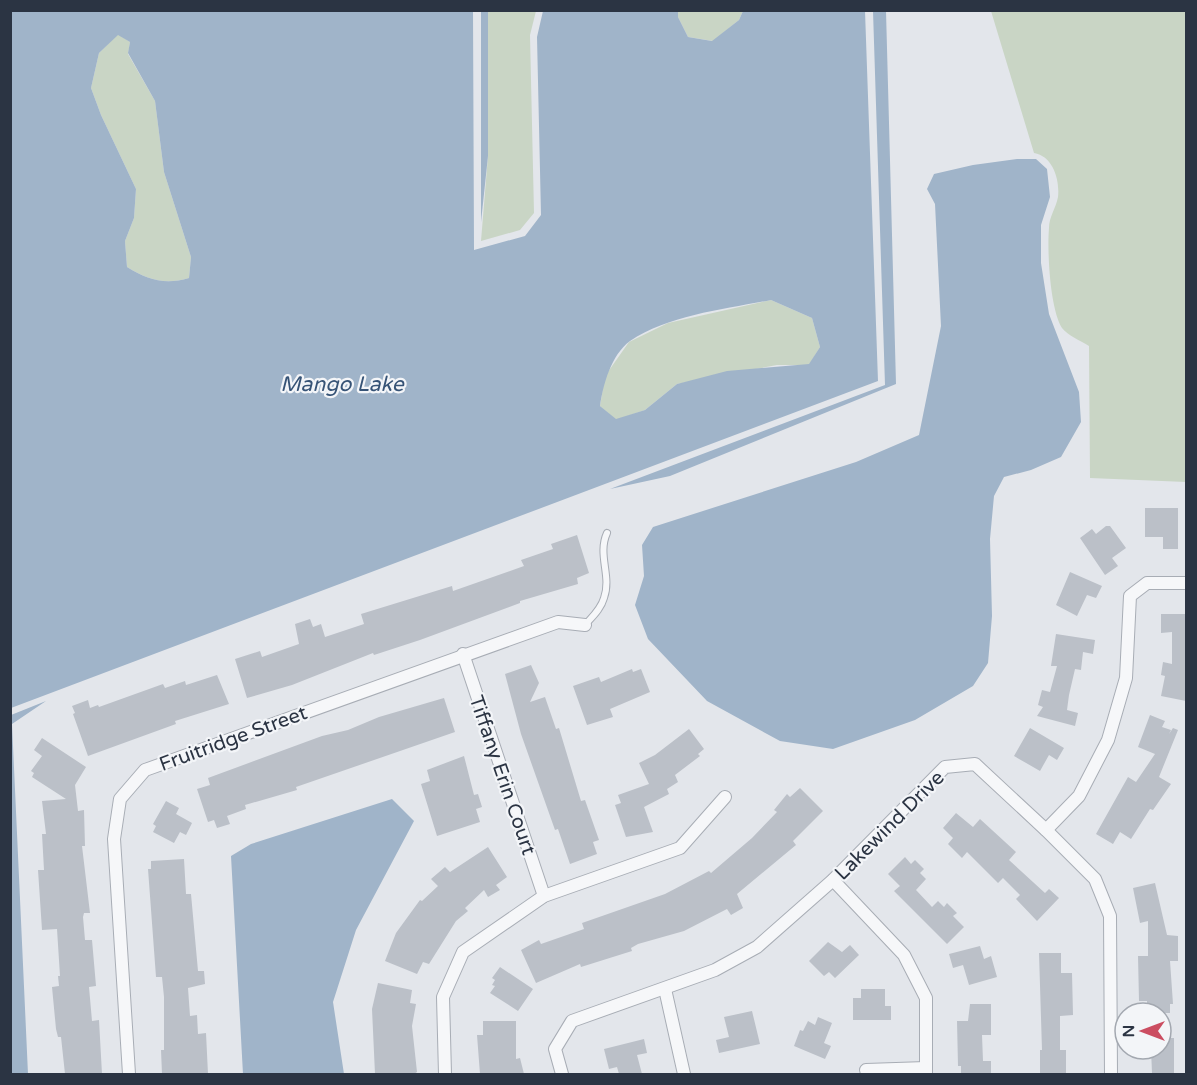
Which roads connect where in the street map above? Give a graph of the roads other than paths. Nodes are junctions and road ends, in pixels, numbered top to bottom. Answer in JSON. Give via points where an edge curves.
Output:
{"nodes":[{"id":1,"x":607,"y":533,"type":"dead end"},
{"id":2,"x":1186,"y":582,"type":"edge"},
{"id":3,"x":585,"y":625,"type":"joint"},
{"id":4,"x":463,"y":654,"type":"junction"},
{"id":5,"x":725,"y":797,"type":"dead end"},
{"id":6,"x":1046,"y":830,"type":"junction"},
{"id":7,"x":833,"y":880,"type":"junction"},
{"id":8,"x":544,"y":896,"type":"junction"},
{"id":9,"x":665,"y":989,"type":"junction"},
{"id":10,"x":866,"y":1070,"type":"dead end"},
{"id":11,"x":926,"y":1071,"type":"edge"},
{"id":12,"x":129,"y":1074,"type":"edge"},
{"id":13,"x":445,"y":1074,"type":"edge"},
{"id":14,"x":562,"y":1074,"type":"edge"},
{"id":15,"x":684,"y":1074,"type":"edge"},
{"id":16,"x":1111,"y":1074,"type":"edge"}],
"edges":[{"from":1,"to":3,"type":"lane","via":[[602,552],[607,589],[600,608]]},
{"from":2,"to":6,"type":"street","via":[[1148,583],[1130,596],[1126,678],[1108,740],[1079,796]]},
{"from":3,"to":4,"type":"street","name":"Fruitridge Street","via":[[558,622]]},
{"from":4,"to":8,"type":"street","name":"Tiffany Erin Court"},
{"from":4,"to":12,"type":"street","name":"Fruitridge Street","via":[[145,770],[120,799],[114,839]]},
{"from":5,"to":8,"type":"street","via":[[680,848]]},
{"from":6,"to":7,"type":"street","name":"Lakewind Drive","via":[[975,764],[945,767]]},
{"from":6,"to":16,"type":"street","name":"Lakewind Drive","via":[[1095,879],[1110,916]]},
{"from":7,"to":9,"type":"street","name":"Lakewind Drive","via":[[757,947],[715,970]]},
{"from":7,"to":11,"type":"street","via":[[904,955],[926,998]]},
{"from":8,"to":13,"type":"street","via":[[463,952],[443,997]]},
{"from":9,"to":14,"type":"street","name":"Lakewind Drive","via":[[572,1021],[555,1048]]},
{"from":9,"to":15,"type":"street"},
{"from":10,"to":11,"type":"street"}]}
